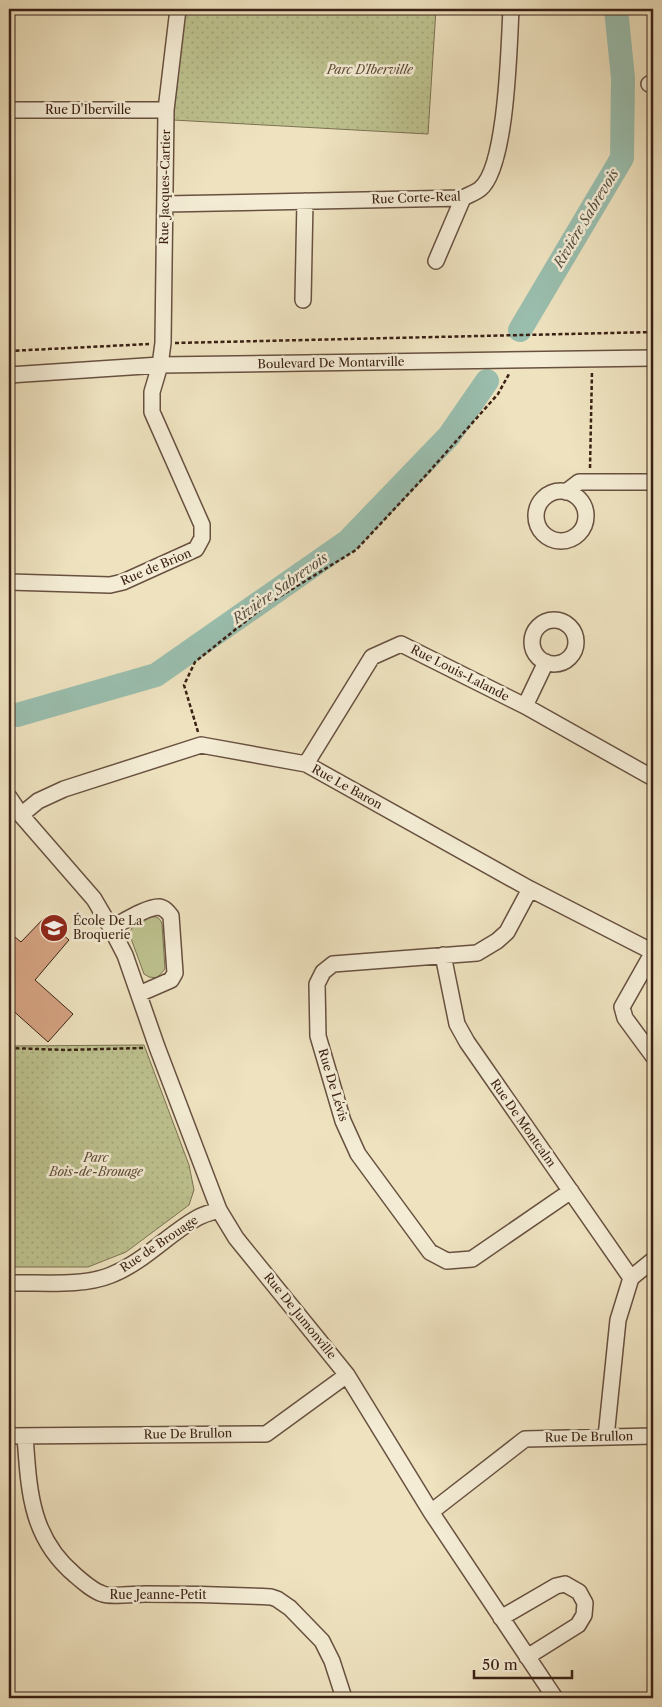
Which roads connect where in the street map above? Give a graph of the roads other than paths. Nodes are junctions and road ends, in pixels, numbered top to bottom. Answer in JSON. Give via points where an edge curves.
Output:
{"nodes":[{"id":1,"x":178,"y":9,"type":"edge"},
{"id":2,"x":510,"y":9,"type":"edge"},
{"id":3,"x":9,"y":110,"type":"edge"},
{"id":4,"x":166,"y":110,"type":"junction"},
{"id":5,"x":463,"y":198,"type":"junction"},
{"id":6,"x":305,"y":201,"type":"junction"},
{"id":7,"x":166,"y":204,"type":"junction"},
{"id":8,"x":436,"y":261,"type":"dead end"},
{"id":9,"x":303,"y":300,"type":"dead end"},
{"id":10,"x":653,"y":358,"type":"edge"},
{"id":11,"x":160,"y":366,"type":"junction"},
{"id":12,"x":9,"y":375,"type":"edge"},
{"id":13,"x":653,"y":482,"type":"edge"},
{"id":14,"x":566,"y":492,"type":"dead end"},
{"id":15,"x":9,"y":582,"type":"edge"},
{"id":16,"x":546,"y":662,"type":"dead end"},
{"id":17,"x":525,"y":706,"type":"junction"},
{"id":18,"x":306,"y":764,"type":"junction"},
{"id":19,"x":653,"y":778,"type":"edge"},
{"id":20,"x":10,"y":801,"type":"edge"},
{"id":21,"x":21,"y":814,"type":"junction"},
{"id":22,"x":530,"y":889,"type":"junction"},
{"id":23,"x":111,"y":928,"type":"junction"},
{"id":24,"x":653,"y":952,"type":"edge"},
{"id":25,"x":443,"y":955,"type":"junction"},
{"id":26,"x":139,"y":994,"type":"junction"},
{"id":27,"x":653,"y":1056,"type":"edge"},
{"id":28,"x":571,"y":1191,"type":"junction"},
{"id":29,"x":219,"y":1210,"type":"junction"},
{"id":30,"x":653,"y":1260,"type":"edge"},
{"id":31,"x":631,"y":1278,"type":"junction"},
{"id":32,"x":9,"y":1282,"type":"edge"},
{"id":33,"x":347,"y":1375,"type":"junction"},
{"id":34,"x":9,"y":1436,"type":"edge"},
{"id":35,"x":25,"y":1436,"type":"junction"},
{"id":36,"x":653,"y":1436,"type":"edge"},
{"id":37,"x":606,"y":1437,"type":"junction"},
{"id":38,"x":431,"y":1512,"type":"junction"},
{"id":39,"x":502,"y":1618,"type":"junction"},
{"id":40,"x":527,"y":1656,"type":"junction"},
{"id":41,"x":344,"y":1698,"type":"edge"},
{"id":42,"x":555,"y":1698,"type":"edge"}],
"edges":[{"from":1,"to":4,"type":"street","name":"Rue Jacques-Cartier"},
{"from":2,"to":5,"type":"street","name":"Rue Corte-Real","via":[[501,135],[493,168],[481,189]]},
{"from":3,"to":4,"type":"street","name":"Rue D'Iberville"},
{"from":4,"to":7,"type":"street","name":"Rue Jacques-Cartier"},
{"from":5,"to":6,"type":"street","name":"Rue Corte-Real"},
{"from":5,"to":8,"type":"street"},
{"from":6,"to":7,"type":"street","name":"Rue Corte-Real"},
{"from":6,"to":9,"type":"street"},
{"from":7,"to":11,"type":"street","name":"Rue Jacques-Cartier","via":[[164,343]]},
{"from":10,"to":11,"type":"street","name":"Boulevard De Montarville"},
{"from":11,"to":12,"type":"street","name":"Boulevard De Montarville"},
{"from":11,"to":15,"type":"street","name":"Rue de Brion","via":[[152,392],[152,412],[202,525],[202,538],[196,549],[110,585]]},
{"from":13,"to":14,"type":"street","via":[[579,482]]},
{"from":16,"to":17,"type":"street","name":"Rue Louis-Lalande"},
{"from":17,"to":18,"type":"street","name":"Rue Louis-Lalande","via":[[401,644],[372,657]]},
{"from":17,"to":19,"type":"street","name":"Rue Louis-Lalande"},
{"from":18,"to":21,"type":"street","name":"Rue Le Baron","via":[[201,745],[64,790],[38,801]]},
{"from":18,"to":22,"type":"street","name":"Rue Le Baron"},
{"from":20,"to":21,"type":"street","name":"Rue De Jumonville"},
{"from":21,"to":23,"type":"street","name":"Rue De Jumonville","via":[[94,899]]},
{"from":22,"to":24,"type":"street","name":"Rue Le Baron"},
{"from":22,"to":25,"type":"street","name":"Rue De Lévis","via":[[507,932],[497,941],[477,952]]},
{"from":23,"to":26,"type":"street","name":"Rue De Jumonville"},
{"from":23,"to":26,"type":"street","via":[[158,907],[171,916],[175,973],[171,980]]},
{"from":24,"to":27,"type":"street","name":"Rue Le Baron","via":[[622,1007],[625,1018]]},
{"from":25,"to":28,"type":"street","name":"Rue De Montcalm","via":[[457,1024]]},
{"from":25,"to":28,"type":"street","name":"Rue De Lévis","via":[[333,964],[323,972],[317,984],[318,1036],[343,1121],[358,1154],[430,1252],[447,1261],[472,1259]]},
{"from":26,"to":29,"type":"street","name":"Rue De Jumonville"},
{"from":28,"to":31,"type":"street","name":"Rue De Montcalm"},
{"from":29,"to":32,"type":"street","name":"Rue de Brouage","via":[[190,1222],[139,1260],[111,1275],[88,1282]]},
{"from":29,"to":33,"type":"street","name":"Rue De Jumonville","via":[[236,1238]]},
{"from":30,"to":31,"type":"street"},
{"from":31,"to":37,"type":"street","via":[[618,1320]]},
{"from":33,"to":35,"type":"street","name":"Rue De Brullon","via":[[266,1434]]},
{"from":33,"to":38,"type":"street","name":"Rue De Jumonville"},
{"from":34,"to":35,"type":"street","name":"Rue De Brullon"},
{"from":35,"to":41,"type":"street","name":"Rue Jeanne-Petit","via":[[30,1499],[36,1518],[51,1550],[79,1579],[104,1595],[277,1599],[322,1641]]},
{"from":36,"to":37,"type":"street","name":"Rue De Brullon"},
{"from":37,"to":38,"type":"street","name":"Rue De Brullon","via":[[525,1439]]},
{"from":38,"to":39,"type":"street","name":"Rue De Jumonville"},
{"from":39,"to":40,"type":"street","name":"Rue De Jumonville"},
{"from":39,"to":40,"type":"street","via":[[556,1586],[565,1584],[579,1592],[585,1603],[584,1615],[578,1625]]},
{"from":40,"to":42,"type":"street","name":"Rue De Jumonville"}]}
